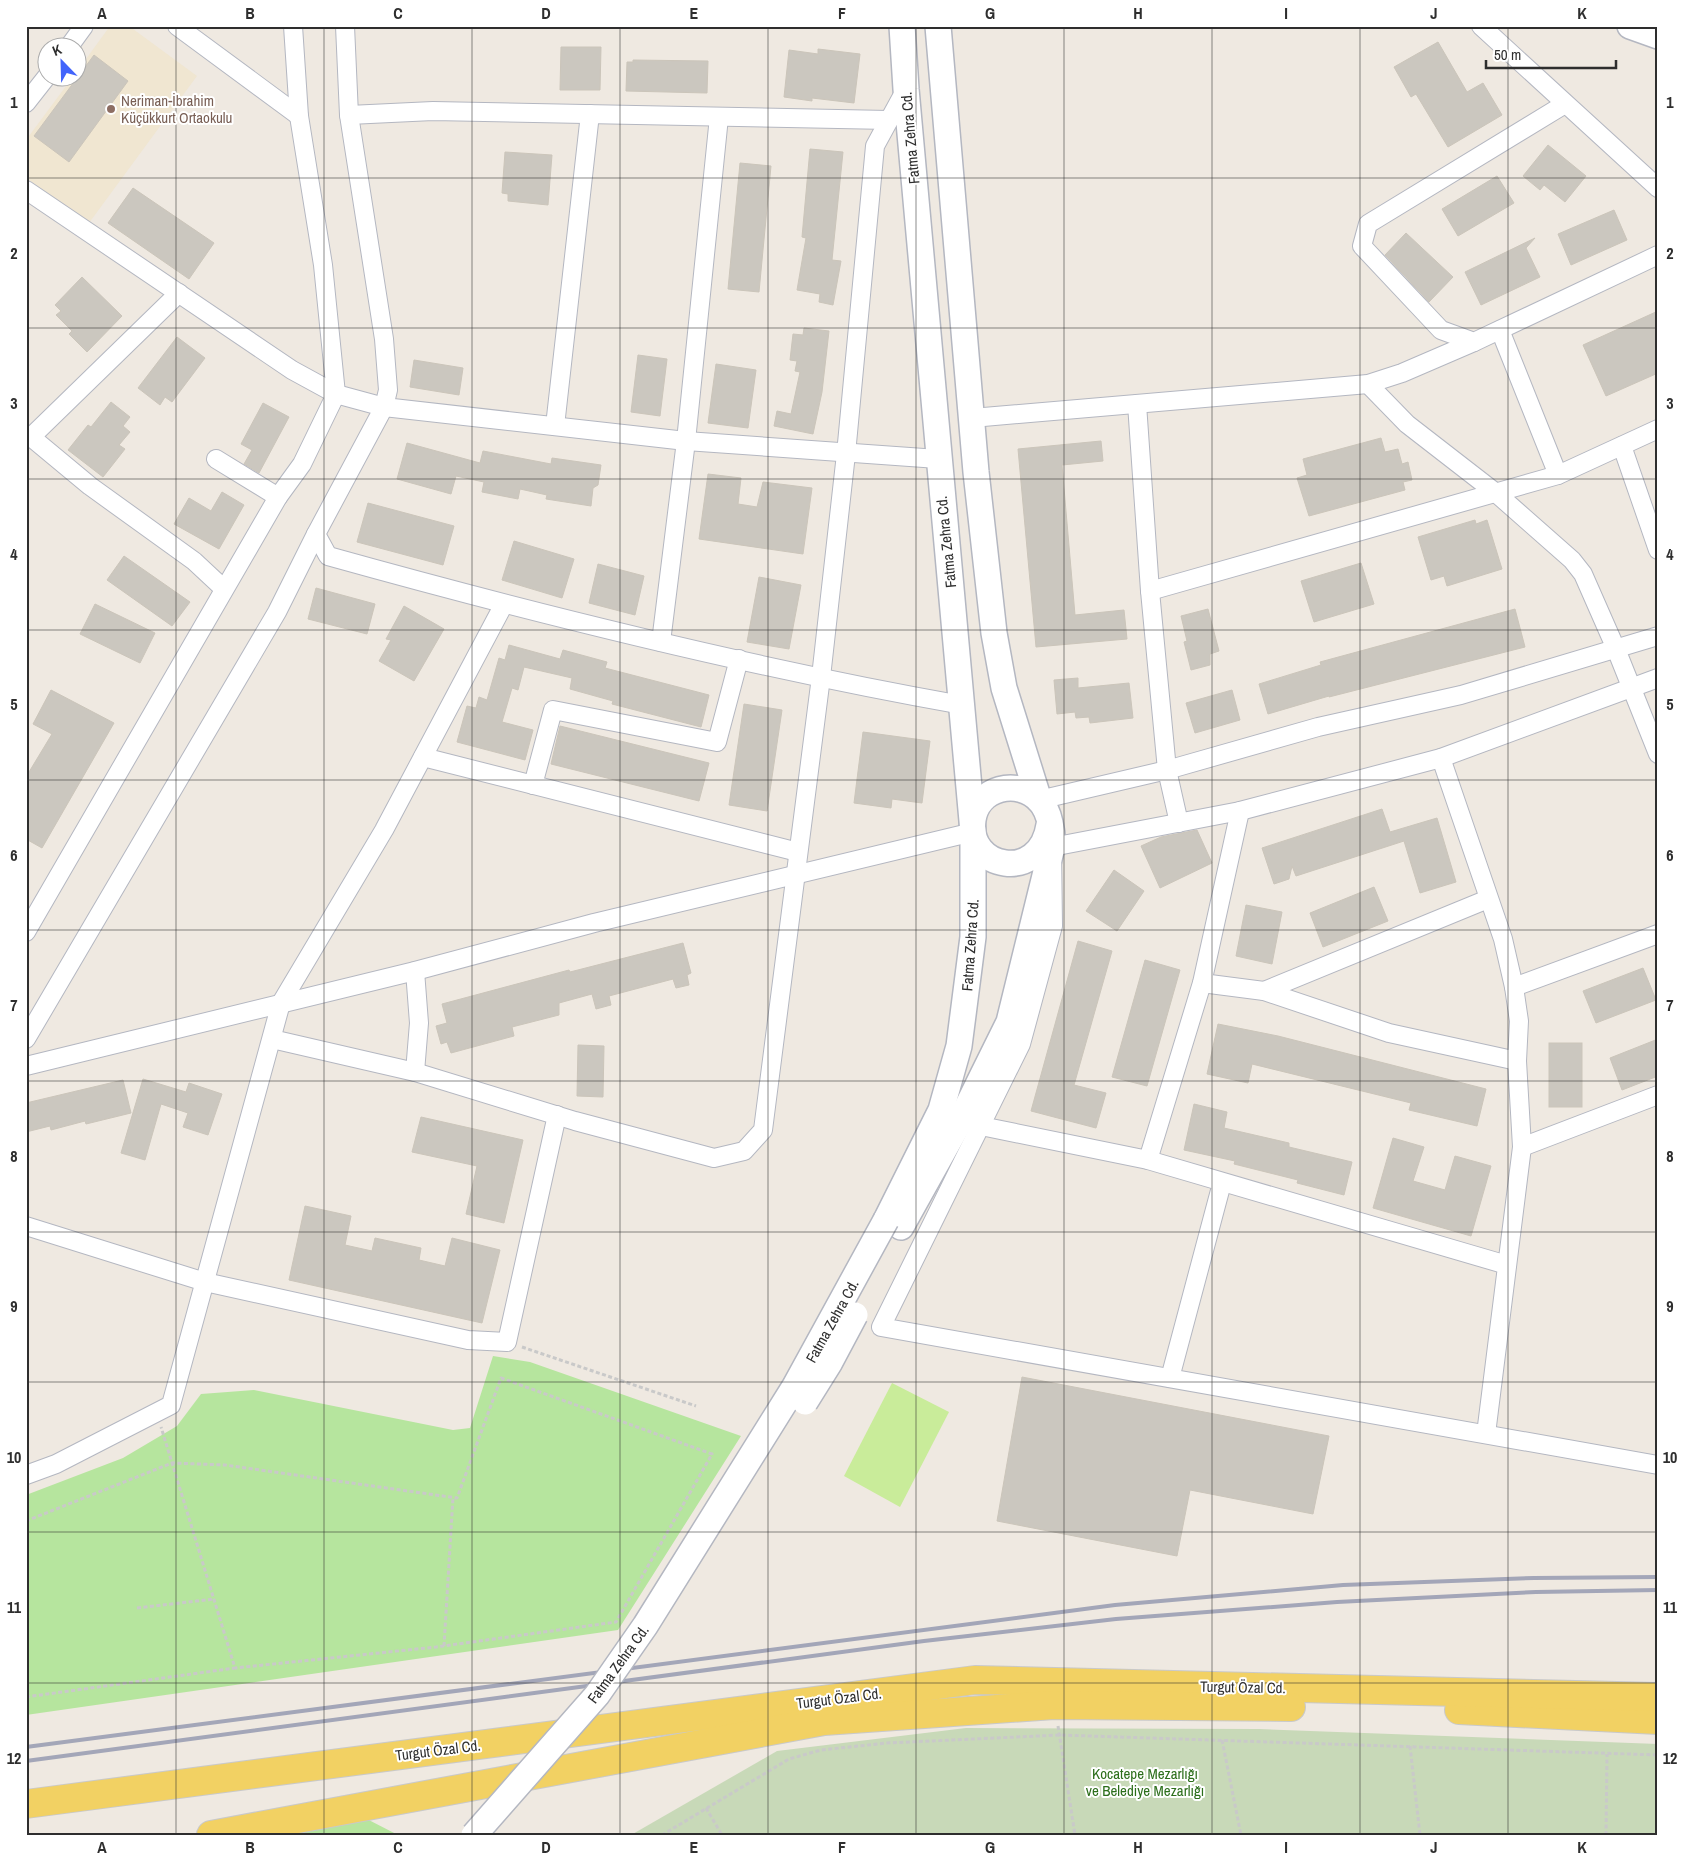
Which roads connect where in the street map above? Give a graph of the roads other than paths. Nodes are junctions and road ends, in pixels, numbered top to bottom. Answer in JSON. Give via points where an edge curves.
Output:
{"nodes":[{"id":1,"x":84,"y":26,"type":"edge"},
{"id":2,"x":177,"y":26,"type":"edge"},
{"id":3,"x":294,"y":26,"type":"edge"},
{"id":4,"x":345,"y":26,"type":"edge"},
{"id":5,"x":902,"y":26,"type":"edge"},
{"id":6,"x":938,"y":26,"type":"edge"},
{"id":7,"x":1481,"y":26,"type":"edge"},
{"id":8,"x":1630,"y":26,"type":"edge"},
{"id":9,"x":1658,"y":36,"type":"edge"},
{"id":10,"x":75,"y":38,"type":"edge"},
{"id":11,"x":38,"y":88,"type":"edge"},
{"id":12,"x":906,"y":89,"type":"junction"},
{"id":13,"x":26,"y":103,"type":"edge"},
{"id":14,"x":1565,"y":104,"type":"junction"},
{"id":15,"x":590,"y":114,"type":"junction"},
{"id":16,"x":349,"y":115,"type":"junction"},
{"id":17,"x":299,"y":116,"type":"junction"},
{"id":18,"x":719,"y":118,"type":"junction"},
{"id":19,"x":889,"y":120,"type":"junction"},
{"id":20,"x":1658,"y":188,"type":"edge"},
{"id":21,"x":26,"y":190,"type":"edge"},
{"id":22,"x":1658,"y":255,"type":"edge"},
{"id":23,"x":179,"y":293,"type":"junction"},
{"id":24,"x":1500,"y":330,"type":"junction"},
{"id":25,"x":1474,"y":342,"type":"junction"},
{"id":26,"x":1368,"y":384,"type":"junction"},
{"id":27,"x":336,"y":394,"type":"junction"},
{"id":28,"x":1137,"y":404,"type":"junction"},
{"id":29,"x":384,"y":407,"type":"junction"},
{"id":30,"x":972,"y":418,"type":"junction"},
{"id":31,"x":555,"y":426,"type":"junction"},
{"id":32,"x":1658,"y":429,"type":"edge"},
{"id":33,"x":686,"y":441,"type":"junction"},
{"id":34,"x":1622,"y":446,"type":"junction"},
{"id":35,"x":846,"y":454,"type":"junction"},
{"id":36,"x":216,"y":459,"type":"dead end"},
{"id":37,"x":938,"y":459,"type":"junction"},
{"id":38,"x":1558,"y":475,"type":"junction"},
{"id":39,"x":1496,"y":493,"type":"junction"},
{"id":40,"x":278,"y":497,"type":"junction"},
{"id":41,"x":316,"y":534,"type":"junction"},
{"id":42,"x":1658,"y":550,"type":"edge"},
{"id":43,"x":224,"y":589,"type":"junction"},
{"id":44,"x":1150,"y":592,"type":"junction"},
{"id":45,"x":504,"y":604,"type":"junction"},
{"id":46,"x":1658,"y":636,"type":"edge"},
{"id":47,"x":661,"y":642,"type":"junction"},
{"id":48,"x":1616,"y":649,"type":"junction"},
{"id":49,"x":739,"y":659,"type":"junction"},
{"id":50,"x":821,"y":677,"type":"junction"},
{"id":51,"x":1658,"y":678,"type":"edge"},
{"id":52,"x":1631,"y":687,"type":"junction"},
{"id":53,"x":962,"y":705,"type":"junction"},
{"id":54,"x":1658,"y":754,"type":"edge"},
{"id":55,"x":423,"y":757,"type":"junction"},
{"id":56,"x":1440,"y":758,"type":"junction"},
{"id":57,"x":1167,"y":770,"type":"junction"},
{"id":58,"x":533,"y":785,"type":"junction"},
{"id":59,"x":1040,"y":800,"type":"junction"},
{"id":60,"x":1240,"y":811,"type":"junction"},
{"id":61,"x":1179,"y":823,"type":"junction"},
{"id":62,"x":973,"y":832,"type":"junction"},
{"id":63,"x":1050,"y":836,"type":"junction"},
{"id":64,"x":798,"y":852,"type":"junction"},
{"id":65,"x":795,"y":875,"type":"junction"},
{"id":66,"x":1488,"y":899,"type":"junction"},
{"id":67,"x":26,"y":932,"type":"edge"},
{"id":68,"x":1658,"y":934,"type":"edge"},
{"id":69,"x":415,"y":971,"type":"junction"},
{"id":70,"x":1202,"y":983,"type":"junction"},
{"id":71,"x":1514,"y":987,"type":"junction"},
{"id":72,"x":1264,"y":991,"type":"junction"},
{"id":73,"x":281,"y":1003,"type":"junction"},
{"id":74,"x":26,"y":1039,"type":"edge"},
{"id":75,"x":272,"y":1039,"type":"junction"},
{"id":76,"x":1517,"y":1061,"type":"junction"},
{"id":77,"x":26,"y":1066,"type":"edge"},
{"id":78,"x":415,"y":1072,"type":"junction"},
{"id":79,"x":1658,"y":1095,"type":"edge"},
{"id":80,"x":557,"y":1115,"type":"junction"},
{"id":81,"x":981,"y":1126,"type":"junction"},
{"id":82,"x":1522,"y":1147,"type":"junction"},
{"id":83,"x":1148,"y":1160,"type":"junction"},
{"id":84,"x":1222,"y":1183,"type":"junction"},
{"id":85,"x":894,"y":1223,"type":"junction"},
{"id":86,"x":26,"y":1226,"type":"edge"},
{"id":87,"x":1508,"y":1266,"type":"junction"},
{"id":88,"x":204,"y":1282,"type":"junction"},
{"id":89,"x":1170,"y":1378,"type":"junction"},
{"id":90,"x":1486,"y":1434,"type":"junction"},
{"id":91,"x":1658,"y":1465,"type":"edge"},
{"id":92,"x":26,"y":1476,"type":"edge"},
{"id":93,"x":1658,"y":1697,"type":"edge"},
{"id":94,"x":1658,"y":1720,"type":"edge"},
{"id":95,"x":555,"y":1757,"type":"junction"},
{"id":96,"x":26,"y":1804,"type":"edge"},
{"id":97,"x":211,"y":1835,"type":"edge"},
{"id":98,"x":474,"y":1835,"type":"edge"},
{"id":99,"x":492,"y":1835,"type":"edge"}],
"edges":[{"from":1,"to":10,"type":"street"},
{"from":2,"to":17,"type":"street"},
{"from":3,"to":17,"type":"street"},
{"from":4,"to":16,"type":"street"},
{"from":5,"to":12,"type":"main road","name":"Fatma Zehra Cd."},
{"from":6,"to":30,"type":"main road"},
{"from":7,"to":14,"type":"street"},
{"from":8,"to":9,"type":"main road"},
{"from":11,"to":13,"type":"street"},
{"from":12,"to":19,"type":"street"},
{"from":12,"to":37,"type":"main road","name":"Fatma Zehra Cd."},
{"from":14,"to":20,"type":"street"},
{"from":14,"to":25,"type":"street","via":[[1368,224],[1362,246],[1441,330]]},
{"from":15,"to":16,"type":"street","via":[[433,111]]},
{"from":15,"to":18,"type":"street"},
{"from":15,"to":31,"type":"street"},
{"from":16,"to":29,"type":"street","via":[[384,339],[388,390]]},
{"from":17,"to":27,"type":"street","via":[[323,265]]},
{"from":18,"to":19,"type":"street"},
{"from":18,"to":33,"type":"street"},
{"from":19,"to":35,"type":"street","via":[[875,146]]},
{"from":21,"to":23,"type":"street"},
{"from":22,"to":24,"type":"street"},
{"from":23,"to":27,"type":"street","via":[[292,370]]},
{"from":23,"to":43,"type":"street","via":[[31,437],[90,486],[194,561]]},
{"from":24,"to":25,"type":"street"},
{"from":24,"to":38,"type":"street"},
{"from":25,"to":26,"type":"street"},
{"from":26,"to":28,"type":"street"},
{"from":26,"to":39,"type":"street","via":[[1407,424]]},
{"from":27,"to":29,"type":"street"},
{"from":27,"to":40,"type":"street","via":[[302,464]]},
{"from":28,"to":30,"type":"street"},
{"from":28,"to":44,"type":"street"},
{"from":29,"to":31,"type":"street"},
{"from":29,"to":41,"type":"street"},
{"from":30,"to":59,"type":"main road","via":[[995,642],[1004,688]]},
{"from":31,"to":33,"type":"street"},
{"from":32,"to":34,"type":"street"},
{"from":33,"to":35,"type":"street"},
{"from":33,"to":47,"type":"street"},
{"from":34,"to":38,"type":"street"},
{"from":34,"to":42,"type":"street"},
{"from":35,"to":37,"type":"street"},
{"from":35,"to":50,"type":"street"},
{"from":36,"to":40,"type":"street"},
{"from":37,"to":53,"type":"main road","name":"Fatma Zehra Cd."},
{"from":38,"to":39,"type":"street"},
{"from":39,"to":44,"type":"street"},
{"from":39,"to":48,"type":"street","via":[[1572,560],[1583,574]]},
{"from":40,"to":43,"type":"street"},
{"from":41,"to":45,"type":"street","via":[[328,556]]},
{"from":41,"to":74,"type":"street","via":[[277,612]]},
{"from":43,"to":67,"type":"street"},
{"from":44,"to":57,"type":"street"},
{"from":45,"to":47,"type":"street"},
{"from":45,"to":55,"type":"street"},
{"from":46,"to":48,"type":"street"},
{"from":47,"to":49,"type":"street"},
{"from":48,"to":52,"type":"street"},
{"from":48,"to":57,"type":"street","via":[[1461,695],[1318,727]]},
{"from":49,"to":50,"type":"street"},
{"from":49,"to":58,"type":"street","via":[[717,742],[553,710]]},
{"from":50,"to":53,"type":"street"},
{"from":50,"to":64,"type":"street"},
{"from":51,"to":52,"type":"street"},
{"from":52,"to":54,"type":"street"},
{"from":52,"to":56,"type":"street"},
{"from":53,"to":62,"type":"main road","name":"Fatma Zehra Cd."},
{"from":55,"to":58,"type":"street"},
{"from":55,"to":73,"type":"street","via":[[384,830]]},
{"from":56,"to":60,"type":"street"},
{"from":56,"to":66,"type":"street"},
{"from":57,"to":59,"type":"street"},
{"from":57,"to":61,"type":"street"},
{"from":58,"to":64,"type":"street"},
{"from":59,"to":62,"type":"main road","via":[[1018,788],[994,791],[976,808]]},
{"from":59,"to":63,"type":"main road","via":[[1048,816]]},
{"from":60,"to":61,"type":"street"},
{"from":60,"to":70,"type":"street"},
{"from":61,"to":63,"type":"street"},
{"from":62,"to":63,"type":"main road","via":[[981,849],[996,861],[1008,864],[1032,857]]},
{"from":62,"to":65,"type":"street"},
{"from":62,"to":85,"type":"main road","name":"Fatma Zehra Cd.","via":[[973,937],[959,1046],[941,1110]]},
{"from":63,"to":81,"type":"street","via":[[1053,926],[1021,1044]]},
{"from":63,"to":85,"type":"main road","name":"Fatma Zehra Cd.","via":[[1009,1022],[959,1123]]},
{"from":64,"to":65,"type":"street"},
{"from":65,"to":69,"type":"street","via":[[594,923]]},
{"from":65,"to":80,"type":"street","via":[[763,1130],[744,1151],[714,1158]]},
{"from":66,"to":71,"type":"street","via":[[1503,939]]},
{"from":66,"to":72,"type":"street"},
{"from":68,"to":71,"type":"street"},
{"from":69,"to":73,"type":"street"},
{"from":69,"to":78,"type":"street","via":[[419,1023]]},
{"from":70,"to":72,"type":"street"},
{"from":70,"to":83,"type":"street"},
{"from":71,"to":76,"type":"street","via":[[1519,1021]]},
{"from":72,"to":76,"type":"street","via":[[1389,1033]]},
{"from":73,"to":75,"type":"street"},
{"from":73,"to":77,"type":"street"},
{"from":75,"to":78,"type":"street"},
{"from":75,"to":88,"type":"street"},
{"from":76,"to":82,"type":"street"},
{"from":78,"to":80,"type":"street"},
{"from":79,"to":82,"type":"street"},
{"from":80,"to":88,"type":"street","via":[[507,1342],[468,1340]]},
{"from":81,"to":83,"type":"street"},
{"from":81,"to":89,"type":"street","via":[[881,1327]]},
{"from":82,"to":87,"type":"street"},
{"from":83,"to":84,"type":"street"},
{"from":84,"to":87,"type":"street"},
{"from":84,"to":89,"type":"street"},
{"from":85,"to":95,"type":"main road","name":"Fatma Zehra Cd.","bridge":true,"via":[[645,1626]]},
{"from":86,"to":88,"type":"street"},
{"from":87,"to":90,"type":"street"},
{"from":88,"to":92,"type":"street","via":[[171,1405]]},
{"from":89,"to":90,"type":"street"},
{"from":90,"to":91,"type":"street"},
{"from":93,"to":96,"type":"main road","name":"Turgut Özal Cd.","via":[[975,1680]]},
{"from":94,"to":97,"type":"main road","name":"Turgut Özal Cd.","via":[[1392,1707],[1054,1705],[824,1721]]},
{"from":95,"to":98,"type":"main road","bridge":true},
{"from":95,"to":99,"type":"main road"}]}
